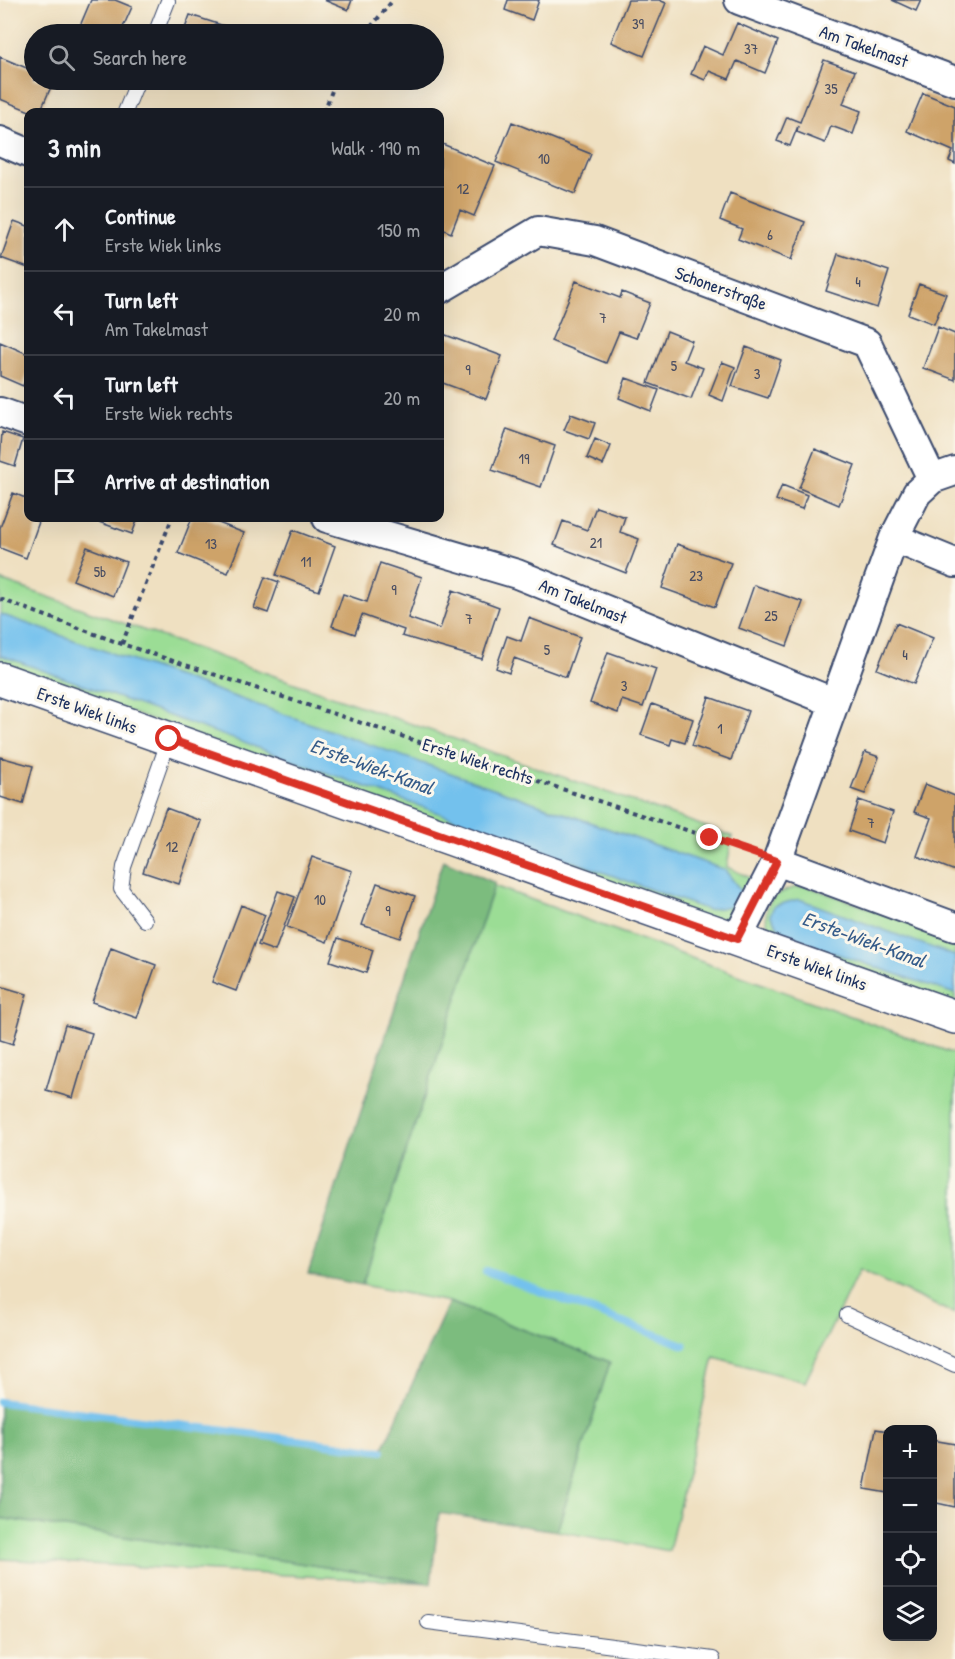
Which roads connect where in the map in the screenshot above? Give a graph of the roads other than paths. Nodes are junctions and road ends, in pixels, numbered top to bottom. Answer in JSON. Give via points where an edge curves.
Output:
{"nodes":[{"id":1,"x":739,"y":0,"type":"edge"},
{"id":2,"x":168,"y":1,"type":"edge"},
{"id":3,"x":159,"y":24,"type":"edge"},
{"id":4,"x":955,"y":81,"type":"edge"},
{"id":5,"x":134,"y":90,"type":"edge"},
{"id":6,"x":127,"y":108,"type":"edge"},
{"id":7,"x":0,"y":141,"type":"edge"},
{"id":8,"x":24,"y":151,"type":"edge"},
{"id":9,"x":444,"y":288,"type":"edge"},
{"id":10,"x":0,"y":412,"type":"edge"},
{"id":11,"x":24,"y":421,"type":"edge"},
{"id":12,"x":944,"y":475,"type":"edge"},
{"id":13,"x":341,"y":522,"type":"edge"},
{"id":14,"x":894,"y":538,"type":"junction"},
{"id":15,"x":955,"y":563,"type":"edge"},
{"id":16,"x":0,"y":679,"type":"edge"},
{"id":17,"x":833,"y":702,"type":"junction"},
{"id":18,"x":169,"y":739,"type":"junction"},
{"id":19,"x":777,"y":861,"type":"junction"},
{"id":20,"x":145,"y":920,"type":"dead end"},
{"id":21,"x":955,"y":927,"type":"edge"},
{"id":22,"x":737,"y":939,"type":"junction"},
{"id":23,"x":955,"y":1017,"type":"edge"},
{"id":24,"x":847,"y":1315,"type":"dead end"},
{"id":25,"x":955,"y":1365,"type":"edge"},
{"id":26,"x":428,"y":1622,"type":"dead end"},
{"id":27,"x":713,"y":1659,"type":"edge"}],
"edges":[{"from":1,"to":4,"type":"street","name":"Am Takelmast"},
{"from":2,"to":3,"type":"lane"},
{"from":5,"to":6,"type":"lane"},
{"from":7,"to":8,"type":"street"},
{"from":9,"to":12,"type":"street","name":"Schonerstraße","via":[[538,231],[595,241],[867,343]]},
{"from":10,"to":11,"type":"street"},
{"from":12,"to":14,"type":"street","via":[[917,493]]},
{"from":13,"to":17,"type":"street","name":"Am Takelmast","via":[[517,574]]},
{"from":14,"to":15,"type":"street"},
{"from":14,"to":17,"type":"street"},
{"from":16,"to":18,"type":"street","name":"Erste Wiek links"},
{"from":17,"to":19,"type":"street"},
{"from":18,"to":20,"type":"lane","via":[[124,867],[121,889]]},
{"from":18,"to":22,"type":"street","name":"Erste Wiek links"},
{"from":19,"to":21,"type":"street"},
{"from":19,"to":22,"type":"street"},
{"from":22,"to":23,"type":"street","name":"Erste Wiek links"},
{"from":24,"to":25,"type":"lane"},
{"from":26,"to":27,"type":"lane"}]}
